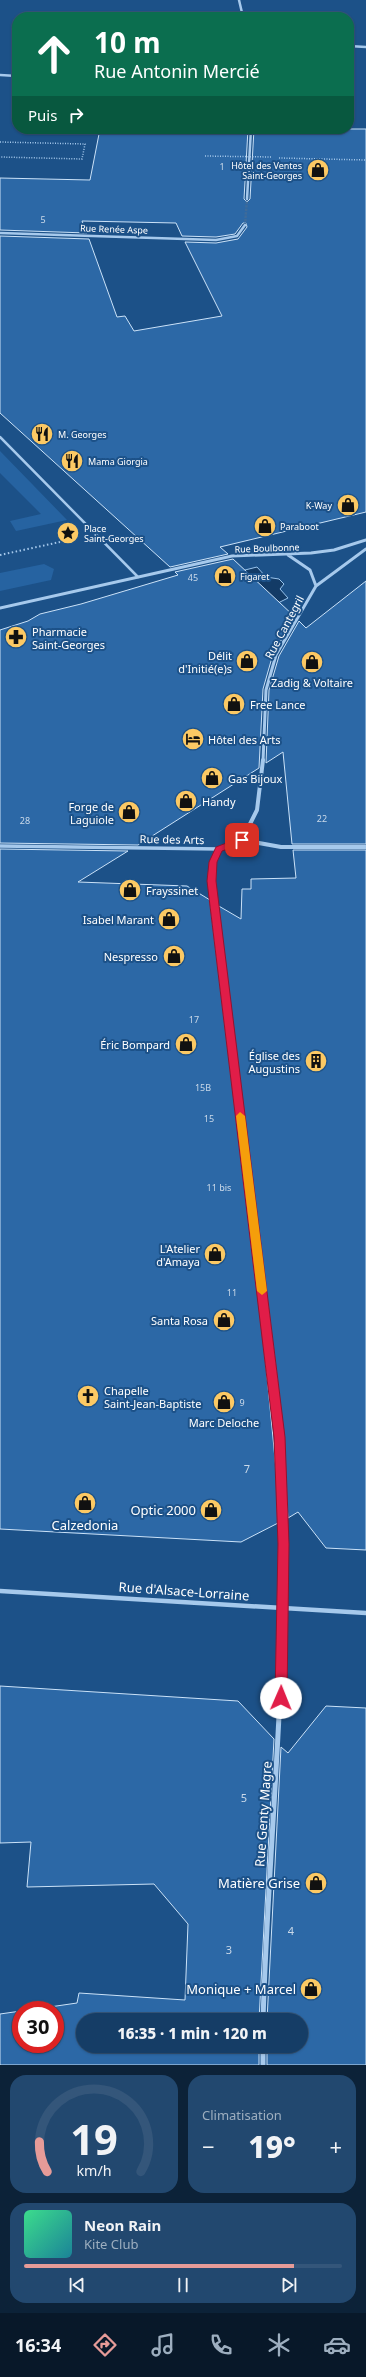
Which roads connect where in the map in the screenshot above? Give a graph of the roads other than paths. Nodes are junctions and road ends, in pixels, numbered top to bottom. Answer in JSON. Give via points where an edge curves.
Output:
{"nodes":[{"id":1,"x":240,"y":0,"type":"edge"},
{"id":2,"x":241,"y":12,"type":"edge"},
{"id":3,"x":354,"y":46,"type":"edge"},
{"id":4,"x":366,"y":47,"type":"edge"},
{"id":5,"x":0,"y":76,"type":"edge"},
{"id":6,"x":12,"y":76,"type":"edge"},
{"id":7,"x":251,"y":134,"type":"edge"},
{"id":8,"x":247,"y":199,"type":"tunnel mouth"},
{"id":9,"x":246,"y":225,"type":"tunnel mouth"},
{"id":10,"x":0,"y":233,"type":"edge"},
{"id":11,"x":0,"y":437,"type":"edge"},
{"id":12,"x":366,"y":540,"type":"edge"},
{"id":13,"x":366,"y":549,"type":"edge"},
{"id":14,"x":288,"y":555,"type":"junction"},
{"id":15,"x":138,"y":577,"type":"junction"},
{"id":16,"x":316,"y":586,"type":"junction"},
{"id":17,"x":0,"y":608,"type":"edge"},
{"id":18,"x":242,"y":840,"type":"junction"},
{"id":19,"x":0,"y":846,"type":"edge"},
{"id":20,"x":366,"y":847,"type":"edge"},
{"id":21,"x":219,"y":849,"type":"junction"},
{"id":22,"x":0,"y":1591,"type":"edge"},
{"id":23,"x":283,"y":1609,"type":"junction"},
{"id":24,"x":366,"y":1613,"type":"edge"},
{"id":25,"x":263,"y":2013,"type":"edge"},
{"id":26,"x":263,"y":2053,"type":"edge"},
{"id":27,"x":262,"y":2065,"type":"edge"}],
"edges":[{"from":1,"to":2,"type":"street"},
{"from":3,"to":4,"type":"street"},
{"from":5,"to":6,"type":"street"},
{"from":7,"to":8,"type":"street"},
{"from":9,"to":10,"type":"street","name":"Rue Renée Aspe","via":[[243,233],[228,239]]},
{"from":11,"to":15,"type":"street"},
{"from":12,"to":14,"type":"street","name":"Rue Boulbonne","via":[[334,550]]},
{"from":13,"to":16,"type":"street","name":"Rue Cantegril"},
{"from":14,"to":15,"type":"street","name":"Rue Boulbonne","via":[[232,556]]},
{"from":14,"to":16,"type":"street","name":"Rue Cantegril","via":[[314,574]]},
{"from":15,"to":17,"type":"street"},
{"from":16,"to":18,"type":"street","name":"Rue Cantegril","via":[[276,655],[266,690],[263,767],[257,810]]},
{"from":18,"to":20,"type":"street","via":[[281,847]]},
{"from":18,"to":21,"type":"street","name":"Rue des Arts"},
{"from":19,"to":21,"type":"street","name":"Rue des Arts"},
{"from":21,"to":23,"type":"street","name":"Rue Genty Magre","via":[[213,862],[212,881],[280,1437],[284,1544]]},
{"from":22,"to":23,"type":"street","name":"Rue d'Alsace-Lorraine"},
{"from":23,"to":24,"type":"street","name":"Rue d'Alsace-Lorraine"},
{"from":23,"to":25,"type":"street","name":"Rue Genty Magre","via":[[280,1712],[264,1950]]},
{"from":26,"to":27,"type":"street"}]}
